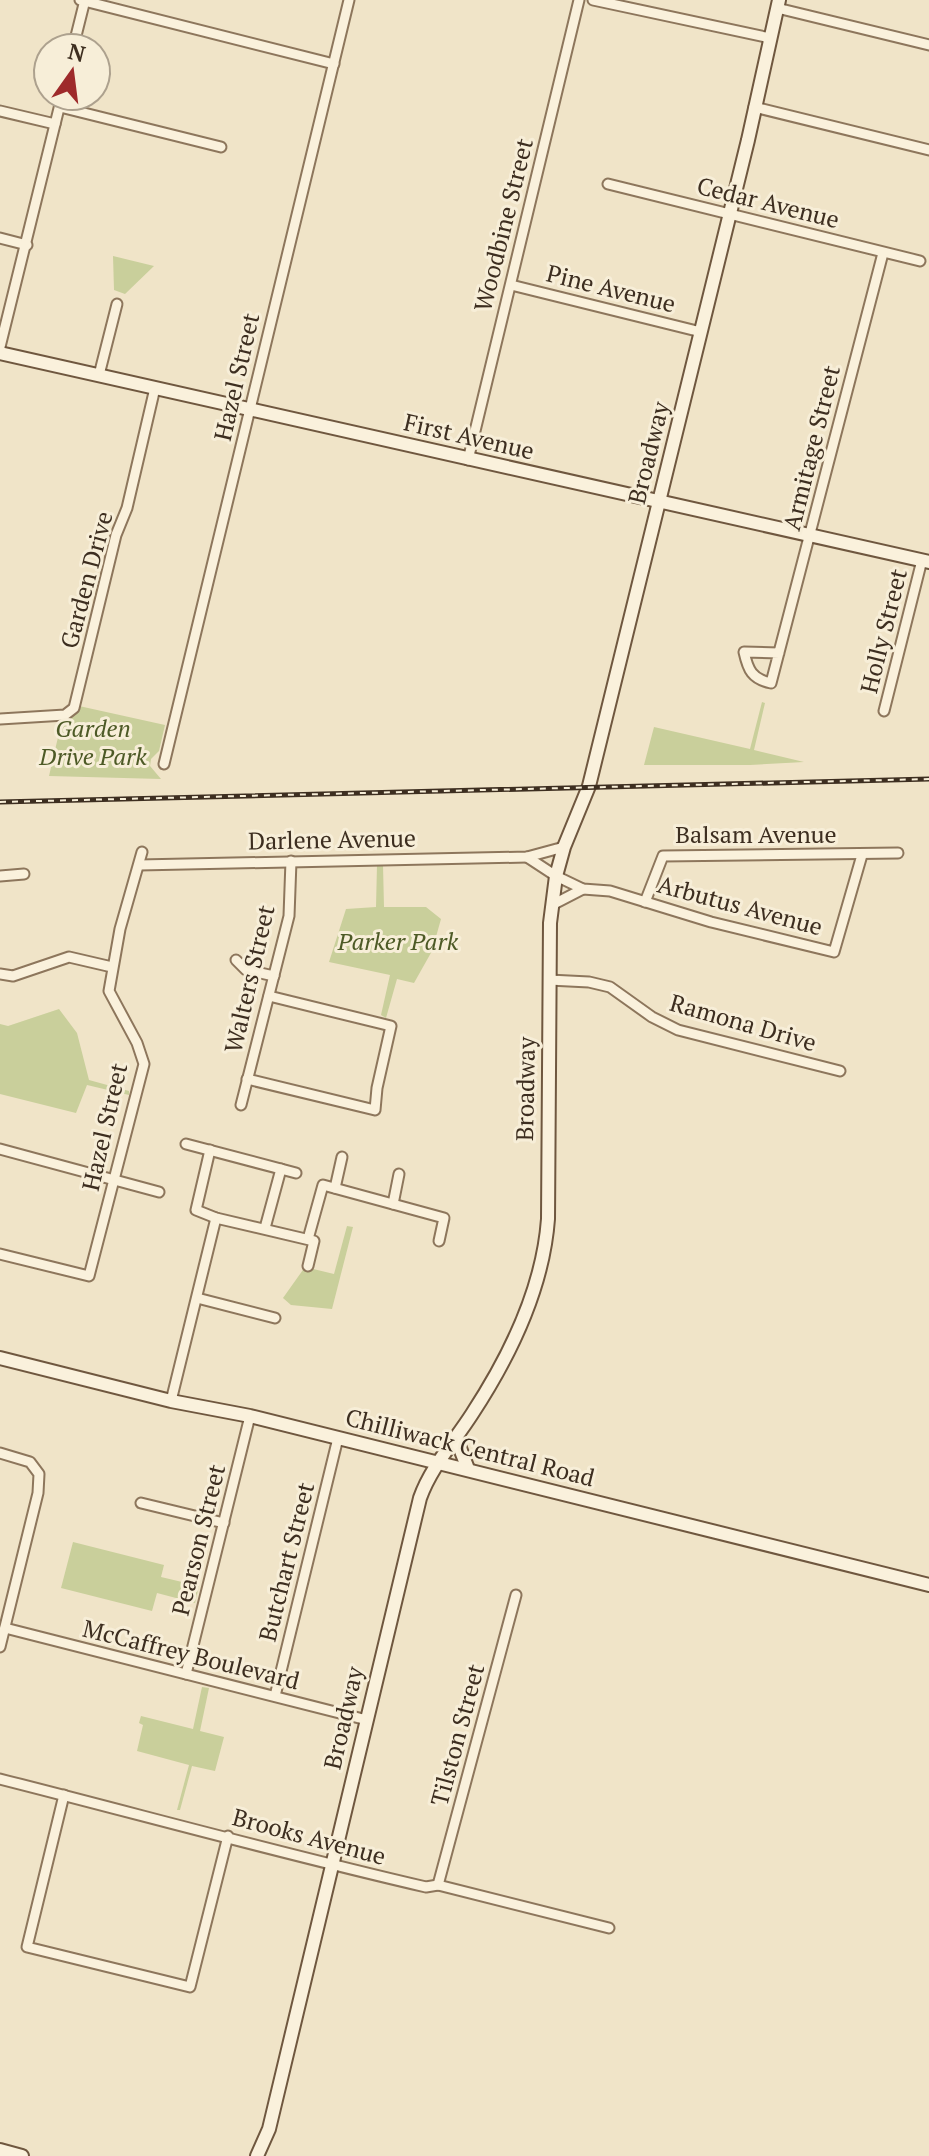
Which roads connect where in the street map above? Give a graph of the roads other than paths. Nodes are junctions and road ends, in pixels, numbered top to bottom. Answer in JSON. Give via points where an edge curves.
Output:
{"nodes":[{"id":1,"x":83,"y":0,"type":"edge"},
{"id":2,"x":349,"y":0,"type":"edge"},
{"id":3,"x":579,"y":0,"type":"edge"},
{"id":4,"x":593,"y":0,"type":"edge"},
{"id":5,"x":778,"y":4,"type":"edge"},
{"id":6,"x":76,"y":32,"type":"edge"},
{"id":7,"x":770,"y":38,"type":"junction"},
{"id":8,"x":929,"y":45,"type":"edge"},
{"id":9,"x":334,"y":64,"type":"junction"},
{"id":10,"x":754,"y":107,"type":"junction"},
{"id":11,"x":0,"y":111,"type":"edge"},
{"id":12,"x":58,"y":112,"type":"edge"},
{"id":13,"x":99,"y":112,"type":"edge"},
{"id":14,"x":55,"y":124,"type":"junction"},
{"id":15,"x":221,"y":147,"type":"dead end"},
{"id":16,"x":929,"y":150,"type":"edge"},
{"id":17,"x":608,"y":184,"type":"dead end"},
{"id":18,"x":729,"y":214,"type":"junction"},
{"id":19,"x":0,"y":238,"type":"edge"},
{"id":20,"x":27,"y":245,"type":"junction"},
{"id":21,"x":883,"y":253,"type":"junction"},
{"id":22,"x":920,"y":261,"type":"dead end"},
{"id":23,"x":511,"y":285,"type":"junction"},
{"id":24,"x":117,"y":304,"type":"dead end"},
{"id":25,"x":701,"y":332,"type":"junction"},
{"id":26,"x":0,"y":350,"type":"edge"},
{"id":27,"x":99,"y":375,"type":"junction"},
{"id":28,"x":155,"y":388,"type":"junction"},
{"id":29,"x":250,"y":408,"type":"junction"},
{"id":30,"x":468,"y":460,"type":"junction"},
{"id":31,"x":659,"y":501,"type":"junction"},
{"id":32,"x":811,"y":536,"type":"junction"},
{"id":33,"x":925,"y":561,"type":"edge"},
{"id":34,"x":779,"y":653,"type":"dead end"},
{"id":35,"x":884,"y":711,"type":"dead end"},
{"id":36,"x":0,"y":719,"type":"edge"},
{"id":37,"x":164,"y":764,"type":"dead end"},
{"id":38,"x":564,"y":847,"type":"junction"},
{"id":39,"x":142,"y":852,"type":"dead end"},
{"id":40,"x":898,"y":853,"type":"dead end"},
{"id":41,"x":862,"y":855,"type":"junction"},
{"id":42,"x":527,"y":857,"type":"junction"},
{"id":43,"x":291,"y":861,"type":"junction"},
{"id":44,"x":139,"y":865,"type":"junction"},
{"id":45,"x":24,"y":874,"type":"dead end"},
{"id":46,"x":0,"y":876,"type":"edge"},
{"id":47,"x":556,"y":876,"type":"junction"},
{"id":48,"x":583,"y":889,"type":"junction"},
{"id":49,"x":645,"y":902,"type":"junction"},
{"id":50,"x":552,"y":905,"type":"junction"},
{"id":51,"x":236,"y":960,"type":"dead end"},
{"id":52,"x":112,"y":967,"type":"junction"},
{"id":53,"x":0,"y":974,"type":"edge"},
{"id":54,"x":274,"y":976,"type":"junction"},
{"id":55,"x":549,"y":980,"type":"junction"},
{"id":56,"x":269,"y":996,"type":"junction"},
{"id":57,"x":840,"y":1071,"type":"dead end"},
{"id":58,"x":247,"y":1079,"type":"junction"},
{"id":59,"x":241,"y":1105,"type":"dead end"},
{"id":60,"x":186,"y":1144,"type":"dead end"},
{"id":61,"x":0,"y":1149,"type":"edge"},
{"id":62,"x":210,"y":1150,"type":"junction"},
{"id":63,"x":342,"y":1157,"type":"dead end"},
{"id":64,"x":281,"y":1169,"type":"junction"},
{"id":65,"x":296,"y":1173,"type":"dead end"},
{"id":66,"x":399,"y":1174,"type":"dead end"},
{"id":67,"x":115,"y":1178,"type":"junction"},
{"id":68,"x":335,"y":1188,"type":"junction"},
{"id":69,"x":159,"y":1192,"type":"dead end"},
{"id":70,"x":393,"y":1204,"type":"junction"},
{"id":71,"x":216,"y":1218,"type":"junction"},
{"id":72,"x":265,"y":1228,"type":"junction"},
{"id":73,"x":308,"y":1239,"type":"junction"},
{"id":74,"x":439,"y":1241,"type":"dead end"},
{"id":75,"x":0,"y":1254,"type":"edge"},
{"id":76,"x":308,"y":1266,"type":"dead end"},
{"id":77,"x":197,"y":1298,"type":"junction"},
{"id":78,"x":275,"y":1318,"type":"dead end"},
{"id":79,"x":0,"y":1358,"type":"edge"},
{"id":80,"x":171,"y":1401,"type":"junction"},
{"id":81,"x":250,"y":1416,"type":"junction"},
{"id":82,"x":338,"y":1438,"type":"junction"},
{"id":83,"x":456,"y":1438,"type":"junction"},
{"id":84,"x":0,"y":1453,"type":"edge"},
{"id":85,"x":438,"y":1463,"type":"junction"},
{"id":86,"x":468,"y":1469,"type":"junction"},
{"id":87,"x":141,"y":1503,"type":"dead end"},
{"id":88,"x":224,"y":1523,"type":"junction"},
{"id":89,"x":929,"y":1585,"type":"edge"},
{"id":90,"x":516,"y":1595,"type":"dead end"},
{"id":91,"x":5,"y":1628,"type":"junction"},
{"id":92,"x":0,"y":1647,"type":"edge"},
{"id":93,"x":186,"y":1674,"type":"junction"},
{"id":94,"x":275,"y":1696,"type":"junction"},
{"id":95,"x":367,"y":1720,"type":"junction"},
{"id":96,"x":0,"y":1779,"type":"edge"},
{"id":97,"x":64,"y":1795,"type":"junction"},
{"id":98,"x":228,"y":1836,"type":"junction"},
{"id":99,"x":332,"y":1865,"type":"junction"},
{"id":100,"x":438,"y":1885,"type":"junction"},
{"id":101,"x":609,"y":1928,"type":"dead end"},
{"id":102,"x":0,"y":2150,"type":"edge"},
{"id":103,"x":22,"y":2156,"type":"edge"},
{"id":104,"x":257,"y":2156,"type":"edge"}],
"edges":[{"from":1,"to":6,"type":"street"},
{"from":1,"to":9,"type":"street"},
{"from":2,"to":9,"type":"street","name":"Hazel Street"},
{"from":3,"to":23,"type":"street","name":"Woodbine Street"},
{"from":4,"to":7,"type":"street"},
{"from":5,"to":7,"type":"street","name":"Broadway"},
{"from":5,"to":8,"type":"street"},
{"from":7,"to":10,"type":"street","name":"Broadway"},
{"from":9,"to":29,"type":"street","name":"Hazel Street"},
{"from":10,"to":16,"type":"street"},
{"from":10,"to":18,"type":"street","name":"Broadway"},
{"from":11,"to":14,"type":"street"},
{"from":12,"to":14,"type":"street"},
{"from":13,"to":15,"type":"street"},
{"from":14,"to":20,"type":"street"},
{"from":17,"to":18,"type":"street","name":"Cedar Avenue"},
{"from":18,"to":21,"type":"street","name":"Cedar Avenue"},
{"from":18,"to":25,"type":"street","name":"Broadway"},
{"from":19,"to":20,"type":"street"},
{"from":20,"to":26,"type":"street"},
{"from":21,"to":22,"type":"street","name":"Cedar Avenue"},
{"from":21,"to":32,"type":"street","name":"Armitage Street"},
{"from":23,"to":25,"type":"street","name":"Pine Avenue"},
{"from":23,"to":30,"type":"street","name":"Woodbine Street"},
{"from":24,"to":27,"type":"street"},
{"from":25,"to":31,"type":"street","name":"Broadway"},
{"from":26,"to":27,"type":"street","name":"First Avenue"},
{"from":27,"to":28,"type":"street","name":"First Avenue"},
{"from":28,"to":29,"type":"street","name":"First Avenue"},
{"from":28,"to":36,"type":"street","name":"Garden Drive","via":[[74,708],[65,715]]},
{"from":29,"to":30,"type":"street","name":"First Avenue"},
{"from":29,"to":37,"type":"street","name":"Hazel Street"},
{"from":30,"to":31,"type":"street","name":"First Avenue"},
{"from":31,"to":32,"type":"street","name":"First Avenue"},
{"from":31,"to":38,"type":"street","name":"Broadway","via":[[586,800]]},
{"from":32,"to":33,"type":"street","name":"First Avenue"},
{"from":32,"to":34,"type":"street","name":"Armitage Street"},
{"from":33,"to":35,"type":"street","name":"Holly Street"},
{"from":38,"to":42,"type":"street","name":"Darlene Avenue"},
{"from":38,"to":47,"type":"street","name":"Broadway"},
{"from":39,"to":44,"type":"street","name":"Hazel Street"},
{"from":40,"to":41,"type":"street","name":"Balsam Avenue"},
{"from":41,"to":49,"type":"street","name":"Balsam Avenue","via":[[663,856]]},
{"from":41,"to":49,"type":"street","name":"Arbutus Avenue","via":[[834,952]]},
{"from":42,"to":43,"type":"street","name":"Darlene Avenue"},
{"from":42,"to":47,"type":"street"},
{"from":43,"to":44,"type":"street","name":"Darlene Avenue"},
{"from":43,"to":54,"type":"street","name":"Walters Street","via":[[289,916]]},
{"from":44,"to":52,"type":"street","name":"Hazel Street"},
{"from":45,"to":46,"type":"street"},
{"from":47,"to":48,"type":"street","name":"Arbutus Avenue"},
{"from":47,"to":50,"type":"street","name":"Broadway"},
{"from":48,"to":49,"type":"street","name":"Arbutus Avenue"},
{"from":48,"to":50,"type":"street"},
{"from":50,"to":55,"type":"street","name":"Broadway"},
{"from":51,"to":54,"type":"street","via":[[246,970]]},
{"from":52,"to":53,"type":"street","via":[[69,957],[13,976]]},
{"from":52,"to":67,"type":"street","name":"Hazel Street","via":[[109,991],[144,1064]]},
{"from":54,"to":56,"type":"street","name":"Walters Street"},
{"from":55,"to":57,"type":"street","name":"Ramona Drive","via":[[610,987],[678,1030]]},
{"from":55,"to":83,"type":"street","name":"Broadway","via":[[548,1219],[542,1263],[503,1360]]},
{"from":56,"to":58,"type":"street","name":"Walters Street"},
{"from":56,"to":58,"type":"street","via":[[391,1026],[375,1110]]},
{"from":58,"to":59,"type":"street","name":"Walters Street"},
{"from":60,"to":62,"type":"street"},
{"from":61,"to":67,"type":"street"},
{"from":62,"to":64,"type":"street"},
{"from":62,"to":71,"type":"street","via":[[196,1210]]},
{"from":63,"to":68,"type":"street"},
{"from":64,"to":65,"type":"street"},
{"from":64,"to":72,"type":"street"},
{"from":66,"to":70,"type":"street"},
{"from":67,"to":69,"type":"street"},
{"from":67,"to":75,"type":"street","name":"Hazel Street","via":[[89,1276]]},
{"from":68,"to":70,"type":"street"},
{"from":68,"to":73,"type":"street","via":[[323,1185]]},
{"from":70,"to":74,"type":"street","via":[[444,1218]]},
{"from":71,"to":72,"type":"street"},
{"from":71,"to":77,"type":"street"},
{"from":72,"to":73,"type":"street"},
{"from":73,"to":76,"type":"street","via":[[314,1241]]},
{"from":77,"to":78,"type":"street"},
{"from":77,"to":80,"type":"street"},
{"from":79,"to":80,"type":"street","name":"Chilliwack Central Road"},
{"from":80,"to":81,"type":"street","name":"Chilliwack Central Road"},
{"from":81,"to":82,"type":"street","name":"Chilliwack Central Road"},
{"from":81,"to":88,"type":"street","name":"Pearson Street"},
{"from":82,"to":85,"type":"street","name":"Chilliwack Central Road"},
{"from":82,"to":94,"type":"street","name":"Butchart Street"},
{"from":83,"to":85,"type":"street","name":"Broadway"},
{"from":83,"to":86,"type":"street"},
{"from":84,"to":91,"type":"street","via":[[30,1462],[39,1474]]},
{"from":85,"to":86,"type":"street","name":"Chilliwack Central Road"},
{"from":85,"to":95,"type":"street","name":"Broadway","via":[[420,1498]]},
{"from":86,"to":89,"type":"street","name":"Chilliwack Central Road"},
{"from":87,"to":88,"type":"street"},
{"from":88,"to":93,"type":"street","name":"Pearson Street"},
{"from":90,"to":100,"type":"street","name":"Tilston Street"},
{"from":91,"to":92,"type":"street"},
{"from":91,"to":93,"type":"street","name":"McCaffrey Boulevard"},
{"from":93,"to":94,"type":"street","name":"McCaffrey Boulevard"},
{"from":94,"to":95,"type":"street","name":"McCaffrey Boulevard"},
{"from":95,"to":99,"type":"street","name":"Broadway"},
{"from":96,"to":97,"type":"street","name":"Brooks Avenue"},
{"from":97,"to":98,"type":"street","name":"Brooks Avenue"},
{"from":97,"to":98,"type":"street","via":[[27,1947],[190,1987]]},
{"from":98,"to":99,"type":"street","name":"Brooks Avenue"},
{"from":99,"to":100,"type":"street","name":"Brooks Avenue","via":[[426,1887]]},
{"from":99,"to":104,"type":"street","name":"Broadway","via":[[269,2129]]},
{"from":100,"to":101,"type":"street","name":"Brooks Avenue"},
{"from":102,"to":103,"type":"street"}]}
